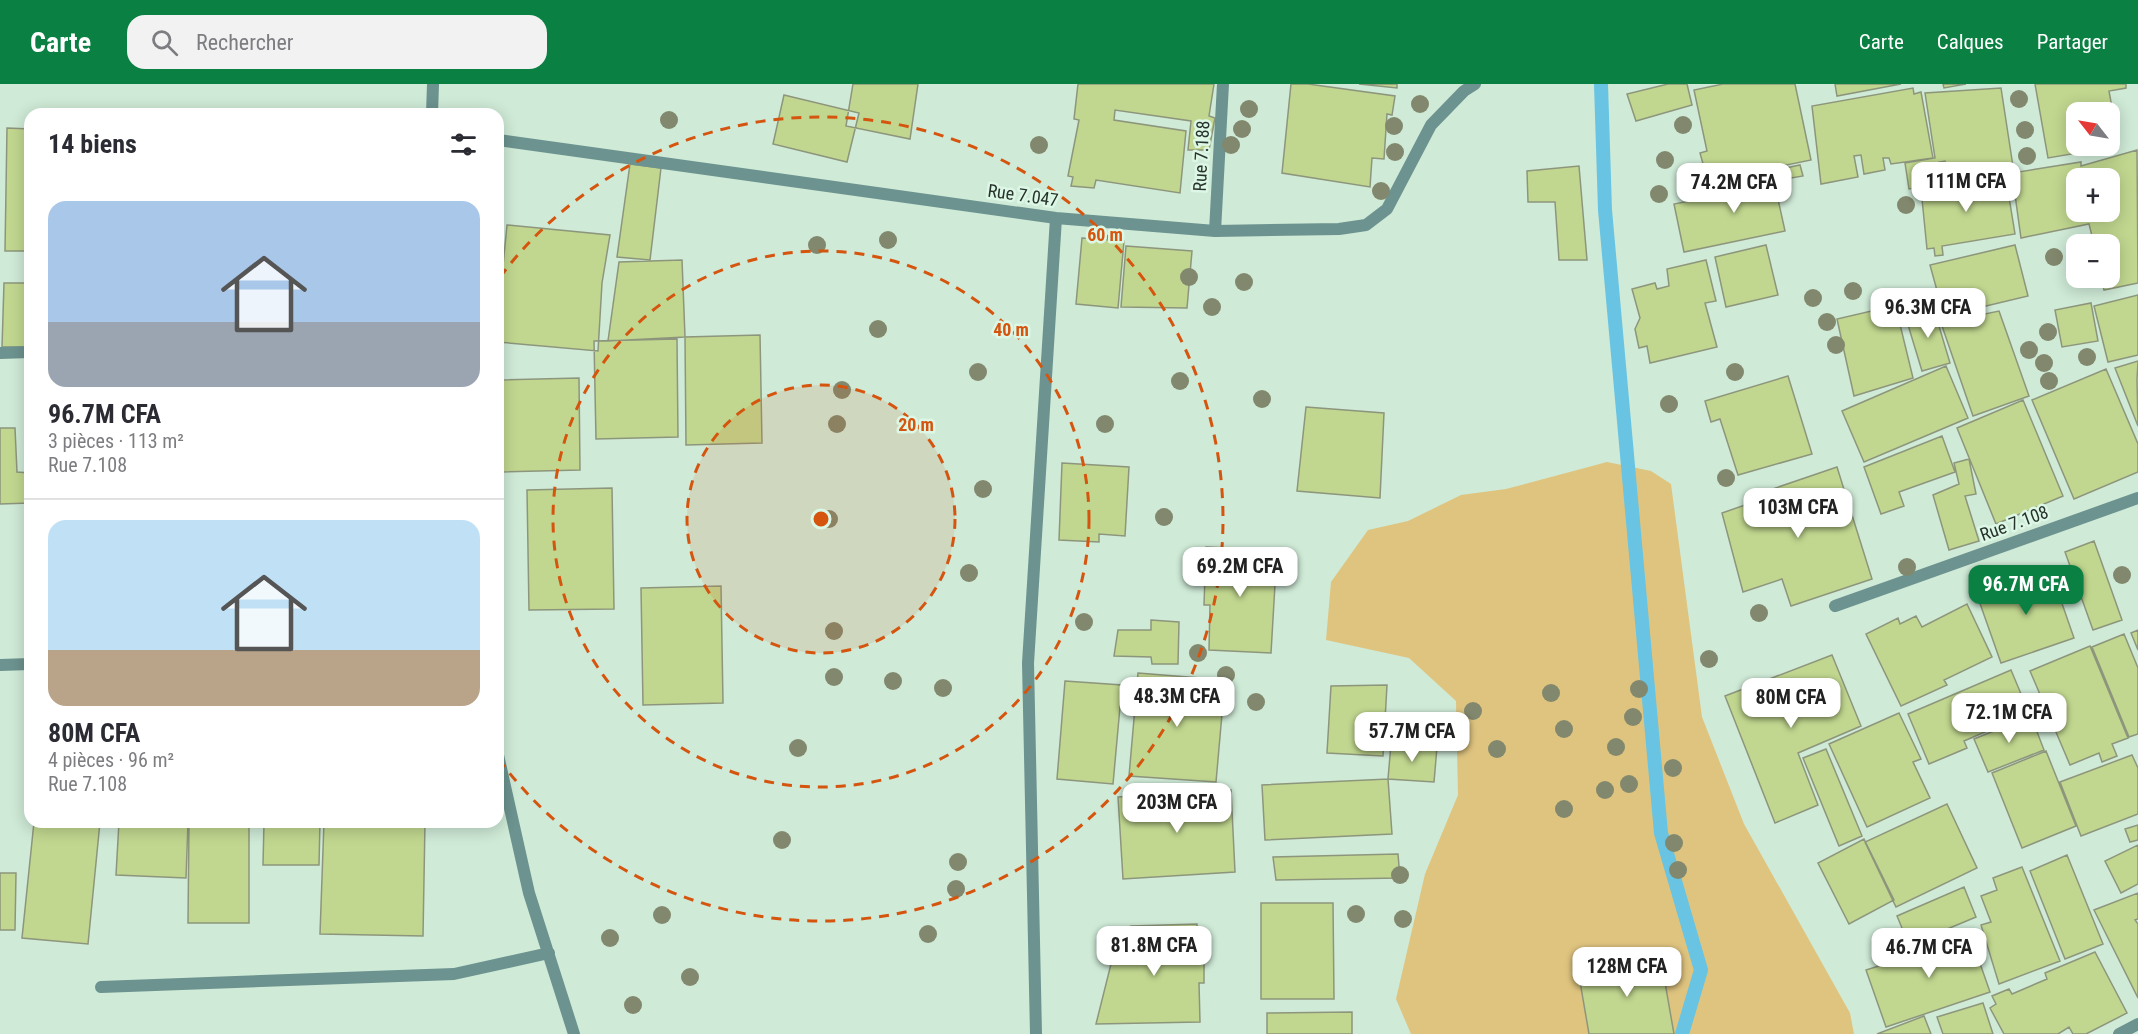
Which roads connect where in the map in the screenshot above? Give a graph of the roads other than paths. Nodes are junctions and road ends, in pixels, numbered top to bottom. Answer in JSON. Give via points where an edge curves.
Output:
{"nodes":[{"id":1,"x":433,"y":84,"type":"edge"},
{"id":2,"x":1223,"y":84,"type":"edge"},
{"id":3,"x":1475,"y":84,"type":"edge"},
{"id":4,"x":432,"y":108,"type":"edge"},
{"id":5,"x":504,"y":141,"type":"edge"},
{"id":6,"x":1056,"y":218,"type":"junction"},
{"id":7,"x":1215,"y":231,"type":"junction"},
{"id":8,"x":24,"y":352,"type":"edge"},
{"id":9,"x":0,"y":353,"type":"edge"},
{"id":10,"x":2138,"y":498,"type":"edge"},
{"id":11,"x":1835,"y":606,"type":"dead end"},
{"id":12,"x":24,"y":664,"type":"edge"},
{"id":13,"x":0,"y":665,"type":"edge"},
{"id":14,"x":504,"y":782,"type":"edge"},
{"id":15,"x":549,"y":953,"type":"junction"},
{"id":16,"x":101,"y":987,"type":"dead end"},
{"id":17,"x":2138,"y":1024,"type":"edge"},
{"id":18,"x":574,"y":1034,"type":"edge"},
{"id":19,"x":1036,"y":1034,"type":"edge"},
{"id":20,"x":2119,"y":1034,"type":"edge"}],
"edges":[{"from":1,"to":4,"type":"street"},
{"from":2,"to":7,"type":"street","name":"Rue 7.188"},
{"from":3,"to":7,"type":"street","name":"Rue 7.047","via":[[1431,125],[1387,209],[1366,225]]},
{"from":5,"to":6,"type":"street","name":"Rue 7.047"},
{"from":6,"to":7,"type":"street","name":"Rue 7.047"},
{"from":6,"to":19,"type":"street","via":[[1028,663]]},
{"from":8,"to":9,"type":"street"},
{"from":10,"to":11,"type":"street","name":"Rue 7.108"},
{"from":12,"to":13,"type":"street"},
{"from":14,"to":15,"type":"street","via":[[529,893]]},
{"from":15,"to":16,"type":"street","via":[[454,974]]},
{"from":15,"to":18,"type":"street"},
{"from":17,"to":20,"type":"street"}]}
